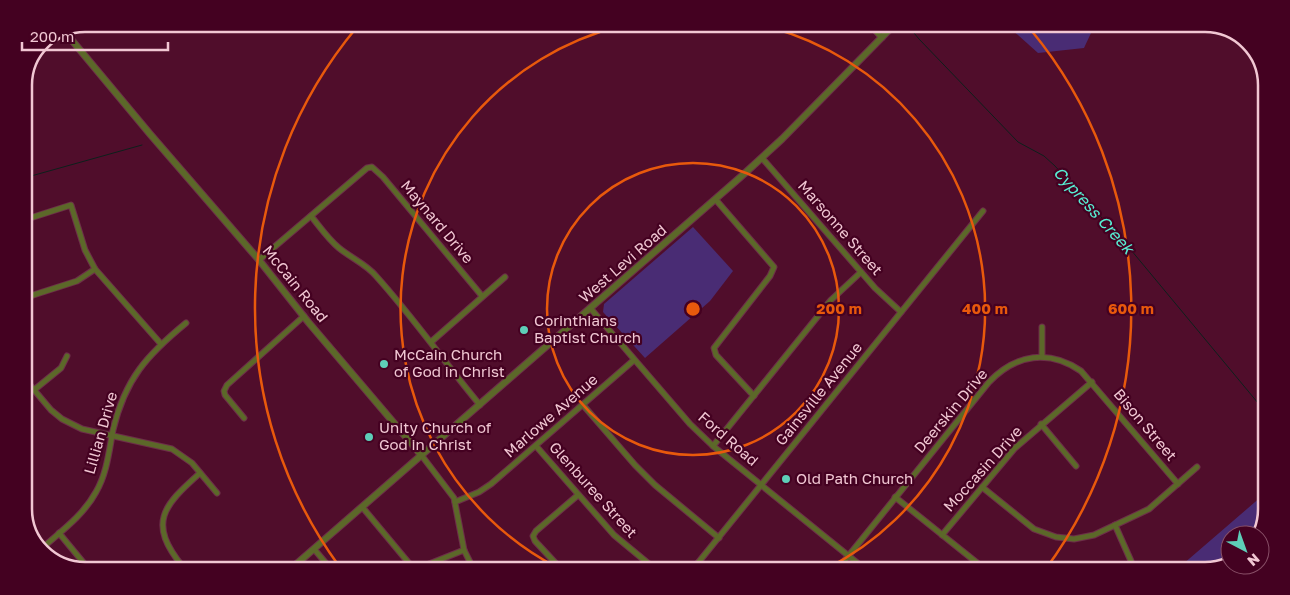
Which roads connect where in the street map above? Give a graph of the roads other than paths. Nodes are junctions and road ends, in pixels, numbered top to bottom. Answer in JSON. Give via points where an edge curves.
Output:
{"nodes":[{"id":1,"x":877,"y":32,"type":"edge"},
{"id":2,"x":887,"y":32,"type":"edge"},
{"id":3,"x":68,"y":36,"type":"edge"},
{"id":4,"x":882,"y":38,"type":"junction"},
{"id":5,"x":762,"y":158,"type":"junction"},
{"id":6,"x":716,"y":200,"type":"junction"},
{"id":7,"x":983,"y":211,"type":"dead end"},
{"id":8,"x":311,"y":216,"type":"junction"},
{"id":9,"x":33,"y":217,"type":"edge"},
{"id":10,"x":259,"y":260,"type":"junction"},
{"id":11,"x":95,"y":269,"type":"junction"},
{"id":12,"x":861,"y":272,"type":"junction"},
{"id":13,"x":505,"y":277,"type":"dead end"},
{"id":14,"x":33,"y":295,"type":"edge"},
{"id":15,"x":482,"y":296,"type":"junction"},
{"id":16,"x":591,"y":309,"type":"junction"},
{"id":17,"x":901,"y":312,"type":"junction"},
{"id":18,"x":304,"y":316,"type":"junction"},
{"id":19,"x":186,"y":323,"type":"dead end"},
{"id":20,"x":1042,"y":327,"type":"dead end"},
{"id":21,"x":431,"y":342,"type":"junction"},
{"id":22,"x":161,"y":344,"type":"junction"},
{"id":23,"x":67,"y":356,"type":"dead end"},
{"id":24,"x":1042,"y":357,"type":"junction"},
{"id":25,"x":634,"y":360,"type":"junction"},
{"id":26,"x":1092,"y":382,"type":"junction"},
{"id":27,"x":34,"y":390,"type":"joint"},
{"id":28,"x":754,"y":396,"type":"junction"},
{"id":29,"x":480,"y":405,"type":"junction"},
{"id":30,"x":583,"y":405,"type":"junction"},
{"id":31,"x":244,"y":418,"type":"dead end"},
{"id":32,"x":1041,"y":424,"type":"junction"},
{"id":33,"x":112,"y":435,"type":"junction"},
{"id":34,"x":536,"y":446,"type":"junction"},
{"id":35,"x":713,"y":446,"type":"junction"},
{"id":36,"x":422,"y":456,"type":"junction"},
{"id":37,"x":1076,"y":466,"type":"dead end"},
{"id":38,"x":1197,"y":468,"type":"dead end"},
{"id":39,"x":200,"y":473,"type":"junction"},
{"id":40,"x":1178,"y":484,"type":"junction"},
{"id":41,"x":762,"y":485,"type":"junction"},
{"id":42,"x":982,"y":487,"type":"junction"},
{"id":43,"x":217,"y":493,"type":"dead end"},
{"id":44,"x":578,"y":495,"type":"junction"},
{"id":45,"x":895,"y":498,"type":"junction"},
{"id":46,"x":455,"y":502,"type":"junction"},
{"id":47,"x":363,"y":508,"type":"junction"},
{"id":48,"x":1116,"y":525,"type":"junction"},
{"id":49,"x":59,"y":533,"type":"junction"},
{"id":50,"x":942,"y":535,"type":"junction"},
{"id":51,"x":719,"y":538,"type":"junction"},
{"id":52,"x":46,"y":544,"type":"edge"},
{"id":53,"x":314,"y":549,"type":"junction"},
{"id":54,"x":464,"y":550,"type":"junction"},
{"id":55,"x":848,"y":556,"type":"junction"},
{"id":56,"x":84,"y":563,"type":"edge"},
{"id":57,"x":181,"y":563,"type":"edge"},
{"id":58,"x":298,"y":563,"type":"edge"},
{"id":59,"x":326,"y":563,"type":"edge"},
{"id":60,"x":410,"y":563,"type":"edge"},
{"id":61,"x":432,"y":563,"type":"edge"},
{"id":62,"x":470,"y":563,"type":"edge"},
{"id":63,"x":556,"y":563,"type":"edge"},
{"id":64,"x":648,"y":563,"type":"edge"},
{"id":65,"x":698,"y":563,"type":"edge"},
{"id":66,"x":842,"y":563,"type":"edge"},
{"id":67,"x":857,"y":563,"type":"edge"},
{"id":68,"x":977,"y":563,"type":"edge"},
{"id":69,"x":1131,"y":563,"type":"edge"}],
"edges":[{"from":1,"to":4,"type":"street"},
{"from":2,"to":4,"type":"street","name":"West Levi Road"},
{"from":3,"to":10,"type":"street","name":"McCain Road"},
{"from":4,"to":5,"type":"street","name":"West Levi Road"},
{"from":5,"to":6,"type":"street","name":"West Levi Road"},
{"from":5,"to":12,"type":"street","name":"Marsonne Street"},
{"from":6,"to":16,"type":"street","name":"West Levi Road"},
{"from":6,"to":28,"type":"street","via":[[774,267],[714,348],[716,355]]},
{"from":7,"to":17,"type":"street","name":"Gainsville Avenue"},
{"from":8,"to":10,"type":"street"},
{"from":8,"to":15,"type":"street","name":"Maynard Drive","via":[[370,167],[383,177]]},
{"from":8,"to":21,"type":"street","via":[[338,247],[374,273]]},
{"from":9,"to":11,"type":"street","via":[[71,205]]},
{"from":10,"to":18,"type":"street","name":"McCain Road"},
{"from":11,"to":14,"type":"street","via":[[77,281]]},
{"from":11,"to":22,"type":"street"},
{"from":12,"to":17,"type":"street","name":"Marsonne Street"},
{"from":12,"to":28,"type":"street","via":[[836,295]]},
{"from":13,"to":15,"type":"street"},
{"from":15,"to":21,"type":"street"},
{"from":16,"to":25,"type":"street","name":"Ford Road"},
{"from":16,"to":29,"type":"street","name":"West Levi Road"},
{"from":17,"to":41,"type":"street","name":"Gainsville Avenue"},
{"from":18,"to":31,"type":"street","via":[[227,385],[225,395]]},
{"from":18,"to":36,"type":"street","name":"McCain Road"},
{"from":19,"to":22,"type":"street","name":"Lillian Drive"},
{"from":20,"to":24,"type":"street"},
{"from":21,"to":29,"type":"street"},
{"from":22,"to":33,"type":"street","name":"Lillian Drive","via":[[128,385]]},
{"from":23,"to":27,"type":"street","via":[[61,368]]},
{"from":24,"to":26,"type":"street","name":"Deerskin Drive","via":[[1072,365]]},
{"from":24,"to":45,"type":"street","name":"Deerskin Drive","via":[[1016,362],[996,375]]},
{"from":25,"to":30,"type":"street","name":"Marlowe Avenue"},
{"from":25,"to":35,"type":"street","name":"Ford Road"},
{"from":26,"to":32,"type":"street","name":"Moccasin Drive"},
{"from":26,"to":40,"type":"street","name":"Bison Street"},
{"from":27,"to":33,"type":"street","via":[[66,422]]},
{"from":28,"to":35,"type":"street"},
{"from":29,"to":36,"type":"street","name":"West Levi Road"},
{"from":30,"to":34,"type":"street","name":"Marlowe Avenue"},
{"from":30,"to":51,"type":"street","via":[[655,485]]},
{"from":32,"to":37,"type":"street"},
{"from":32,"to":42,"type":"street","name":"Moccasin Drive","via":[[1009,453]]},
{"from":33,"to":39,"type":"street","via":[[172,449]]},
{"from":33,"to":49,"type":"street","name":"Lillian Drive","via":[[108,460],[97,491],[84,511]]},
{"from":34,"to":44,"type":"street","name":"Glenburee Street"},
{"from":34,"to":46,"type":"street","name":"Marlowe Avenue","via":[[488,486]]},
{"from":35,"to":41,"type":"street","name":"Ford Road"},
{"from":36,"to":46,"type":"street","name":"McCain Road"},
{"from":36,"to":47,"type":"street","name":"West Levi Road"},
{"from":38,"to":40,"type":"street"},
{"from":39,"to":43,"type":"street"},
{"from":39,"to":57,"type":"street","via":[[176,495],[164,516],[167,544]]},
{"from":40,"to":48,"type":"street","via":[[1153,506]]},
{"from":41,"to":51,"type":"street","name":"Gainsville Avenue"},
{"from":41,"to":55,"type":"street","name":"Ford Road"},
{"from":42,"to":48,"type":"street","via":[[1033,528],[1056,537],[1087,537]]},
{"from":42,"to":50,"type":"street","name":"Moccasin Drive"},
{"from":44,"to":63,"type":"street","via":[[533,536]]},
{"from":44,"to":64,"type":"street","name":"Glenburee Street","via":[[615,536]]},
{"from":45,"to":50,"type":"street"},
{"from":45,"to":55,"type":"street","name":"Deerskin Drive"},
{"from":46,"to":54,"type":"street","name":"McCain Road"},
{"from":47,"to":53,"type":"street","name":"West Levi Road"},
{"from":47,"to":60,"type":"street"},
{"from":48,"to":69,"type":"street"},
{"from":49,"to":52,"type":"street","name":"Lillian Drive"},
{"from":49,"to":56,"type":"street"},
{"from":50,"to":68,"type":"street"},
{"from":51,"to":65,"type":"street","name":"Gainsville Avenue"},
{"from":53,"to":58,"type":"street","name":"West Levi Road"},
{"from":53,"to":59,"type":"street"},
{"from":54,"to":61,"type":"street"},
{"from":54,"to":62,"type":"street","name":"McCain Road"},
{"from":55,"to":66,"type":"street","name":"Deerskin Drive"},
{"from":55,"to":67,"type":"street","name":"Ford Road"}]}
